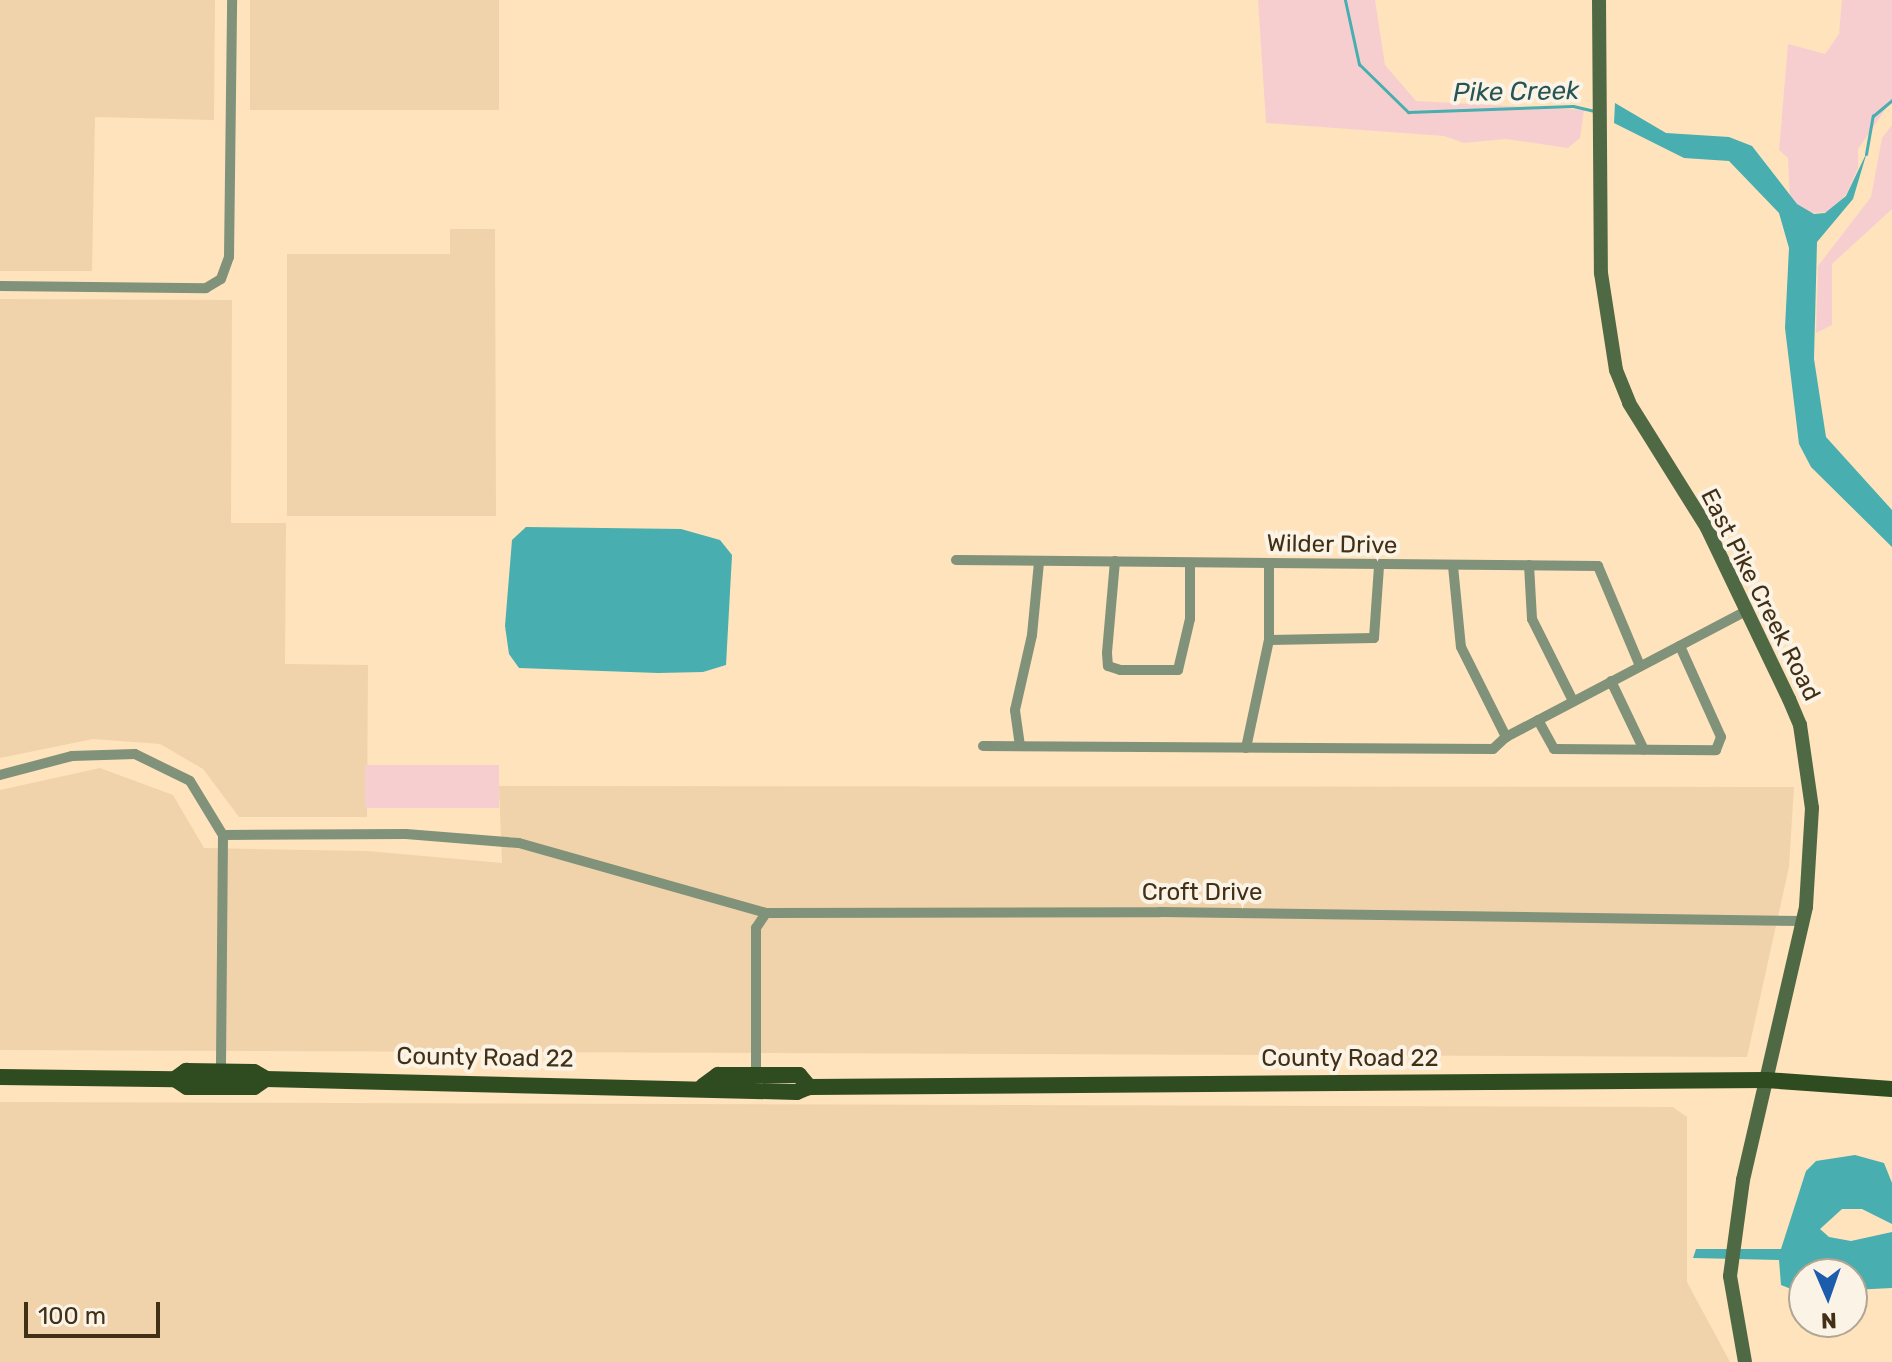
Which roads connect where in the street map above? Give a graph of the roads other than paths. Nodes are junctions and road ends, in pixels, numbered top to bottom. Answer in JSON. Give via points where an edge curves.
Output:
{"nodes":[{"id":1,"x":232,"y":0,"type":"edge"},
{"id":2,"x":1599,"y":0,"type":"edge"},
{"id":3,"x":0,"y":286,"type":"edge"},
{"id":4,"x":956,"y":560,"type":"dead end"},
{"id":5,"x":1115,"y":561,"type":"junction"},
{"id":6,"x":1039,"y":562,"type":"junction"},
{"id":7,"x":1190,"y":563,"type":"junction"},
{"id":8,"x":1269,"y":564,"type":"junction"},
{"id":9,"x":1529,"y":565,"type":"junction"},
{"id":10,"x":1379,"y":566,"type":"junction"},
{"id":11,"x":1453,"y":566,"type":"junction"},
{"id":12,"x":1748,"y":610,"type":"junction"},
{"id":13,"x":1269,"y":640,"type":"junction"},
{"id":14,"x":1680,"y":646,"type":"junction"},
{"id":15,"x":1640,"y":666,"type":"junction"},
{"id":16,"x":1611,"y":681,"type":"junction"},
{"id":17,"x":1573,"y":701,"type":"junction"},
{"id":18,"x":1538,"y":720,"type":"junction"},
{"id":19,"x":1506,"y":737,"type":"junction"},
{"id":20,"x":983,"y":746,"type":"dead end"},
{"id":21,"x":1020,"y":746,"type":"junction"},
{"id":22,"x":1246,"y":748,"type":"junction"},
{"id":23,"x":1644,"y":750,"type":"junction"},
{"id":24,"x":0,"y":775,"type":"edge"},
{"id":25,"x":223,"y":835,"type":"junction"},
{"id":26,"x":766,"y":913,"type":"junction"},
{"id":27,"x":1803,"y":921,"type":"junction"},
{"id":28,"x":221,"y":1072,"type":"junction"},
{"id":29,"x":756,"y":1075,"type":"junction"},
{"id":30,"x":0,"y":1077,"type":"edge"},
{"id":31,"x":175,"y":1079,"type":"junction"},
{"id":32,"x":266,"y":1079,"type":"junction"},
{"id":33,"x":1766,"y":1080,"type":"junction"},
{"id":34,"x":703,"y":1086,"type":"junction"},
{"id":35,"x":809,"y":1087,"type":"junction"},
{"id":36,"x":1892,"y":1089,"type":"edge"},
{"id":37,"x":1745,"y":1362,"type":"edge"}],
"edges":[{"from":1,"to":3,"type":"street","via":[[229,257],[221,279],[206,288]]},
{"from":2,"to":12,"type":"street","name":"East Pike Creek Road","via":[[1603,315],[1616,370],[1629,403],[1707,528]]},
{"from":4,"to":6,"type":"street","name":"Wilder Drive"},
{"from":5,"to":6,"type":"street","name":"Wilder Drive"},
{"from":5,"to":7,"type":"street","name":"Wilder Drive"},
{"from":5,"to":7,"type":"street","via":[[1107,653],[1108,666],[1120,670],[1178,670],[1190,619]]},
{"from":6,"to":21,"type":"street","via":[[1032,635],[1015,710]]},
{"from":7,"to":8,"type":"street","name":"Wilder Drive"},
{"from":8,"to":10,"type":"street","name":"Wilder Drive"},
{"from":8,"to":13,"type":"street"},
{"from":9,"to":11,"type":"street","name":"Wilder Drive"},
{"from":9,"to":15,"type":"street","name":"Wilder Drive","via":[[1598,566]]},
{"from":9,"to":17,"type":"street","via":[[1532,619]]},
{"from":10,"to":11,"type":"street","name":"Wilder Drive"},
{"from":10,"to":13,"type":"street","via":[[1374,638]]},
{"from":11,"to":19,"type":"street","via":[[1461,647]]},
{"from":12,"to":14,"type":"street"},
{"from":12,"to":27,"type":"street","name":"East Pike Creek Road","via":[[1800,725],[1812,808]]},
{"from":13,"to":22,"type":"street"},
{"from":14,"to":15,"type":"street"},
{"from":14,"to":23,"type":"street","via":[[1721,737],[1716,750]]},
{"from":15,"to":16,"type":"street"},
{"from":16,"to":17,"type":"street"},
{"from":16,"to":23,"type":"street"},
{"from":17,"to":18,"type":"street"},
{"from":18,"to":19,"type":"street"},
{"from":18,"to":23,"type":"street","via":[[1554,749]]},
{"from":19,"to":22,"type":"street","via":[[1493,749]]},
{"from":20,"to":21,"type":"street"},
{"from":21,"to":22,"type":"street"},
{"from":24,"to":25,"type":"street","via":[[72,756],[135,754],[190,781]]},
{"from":25,"to":26,"type":"street","name":"Croft Drive","via":[[406,834],[519,843]]},
{"from":25,"to":28,"type":"street"},
{"from":26,"to":27,"type":"street","name":"Croft Drive","via":[[1188,912]]},
{"from":26,"to":29,"type":"street","via":[[756,928]]},
{"from":27,"to":33,"type":"street","name":"East Pike Creek Road"},
{"from":28,"to":31,"type":"main road","name":"County Road 22","via":[[186,1071]]},
{"from":28,"to":32,"type":"main road","name":"County Road 22","via":[[254,1072]]},
{"from":29,"to":34,"type":"main road","name":"County Road 22","via":[[718,1075]]},
{"from":29,"to":35,"type":"main road","name":"County Road 22","via":[[799,1075]]},
{"from":30,"to":31,"type":"main road","name":"County Road 22"},
{"from":31,"to":32,"type":"main road","name":"County Road 22","via":[[187,1087],[254,1087]]},
{"from":32,"to":34,"type":"main road","name":"County Road 22"},
{"from":33,"to":35,"type":"main road","name":"County Road 22"},
{"from":33,"to":36,"type":"main road","name":"County Road 22"},
{"from":33,"to":37,"type":"street","name":"East Pike Creek Road","via":[[1743,1180],[1730,1276]]},
{"from":34,"to":35,"type":"main road","name":"County Road 22","via":[[715,1091],[797,1092]]}]}
